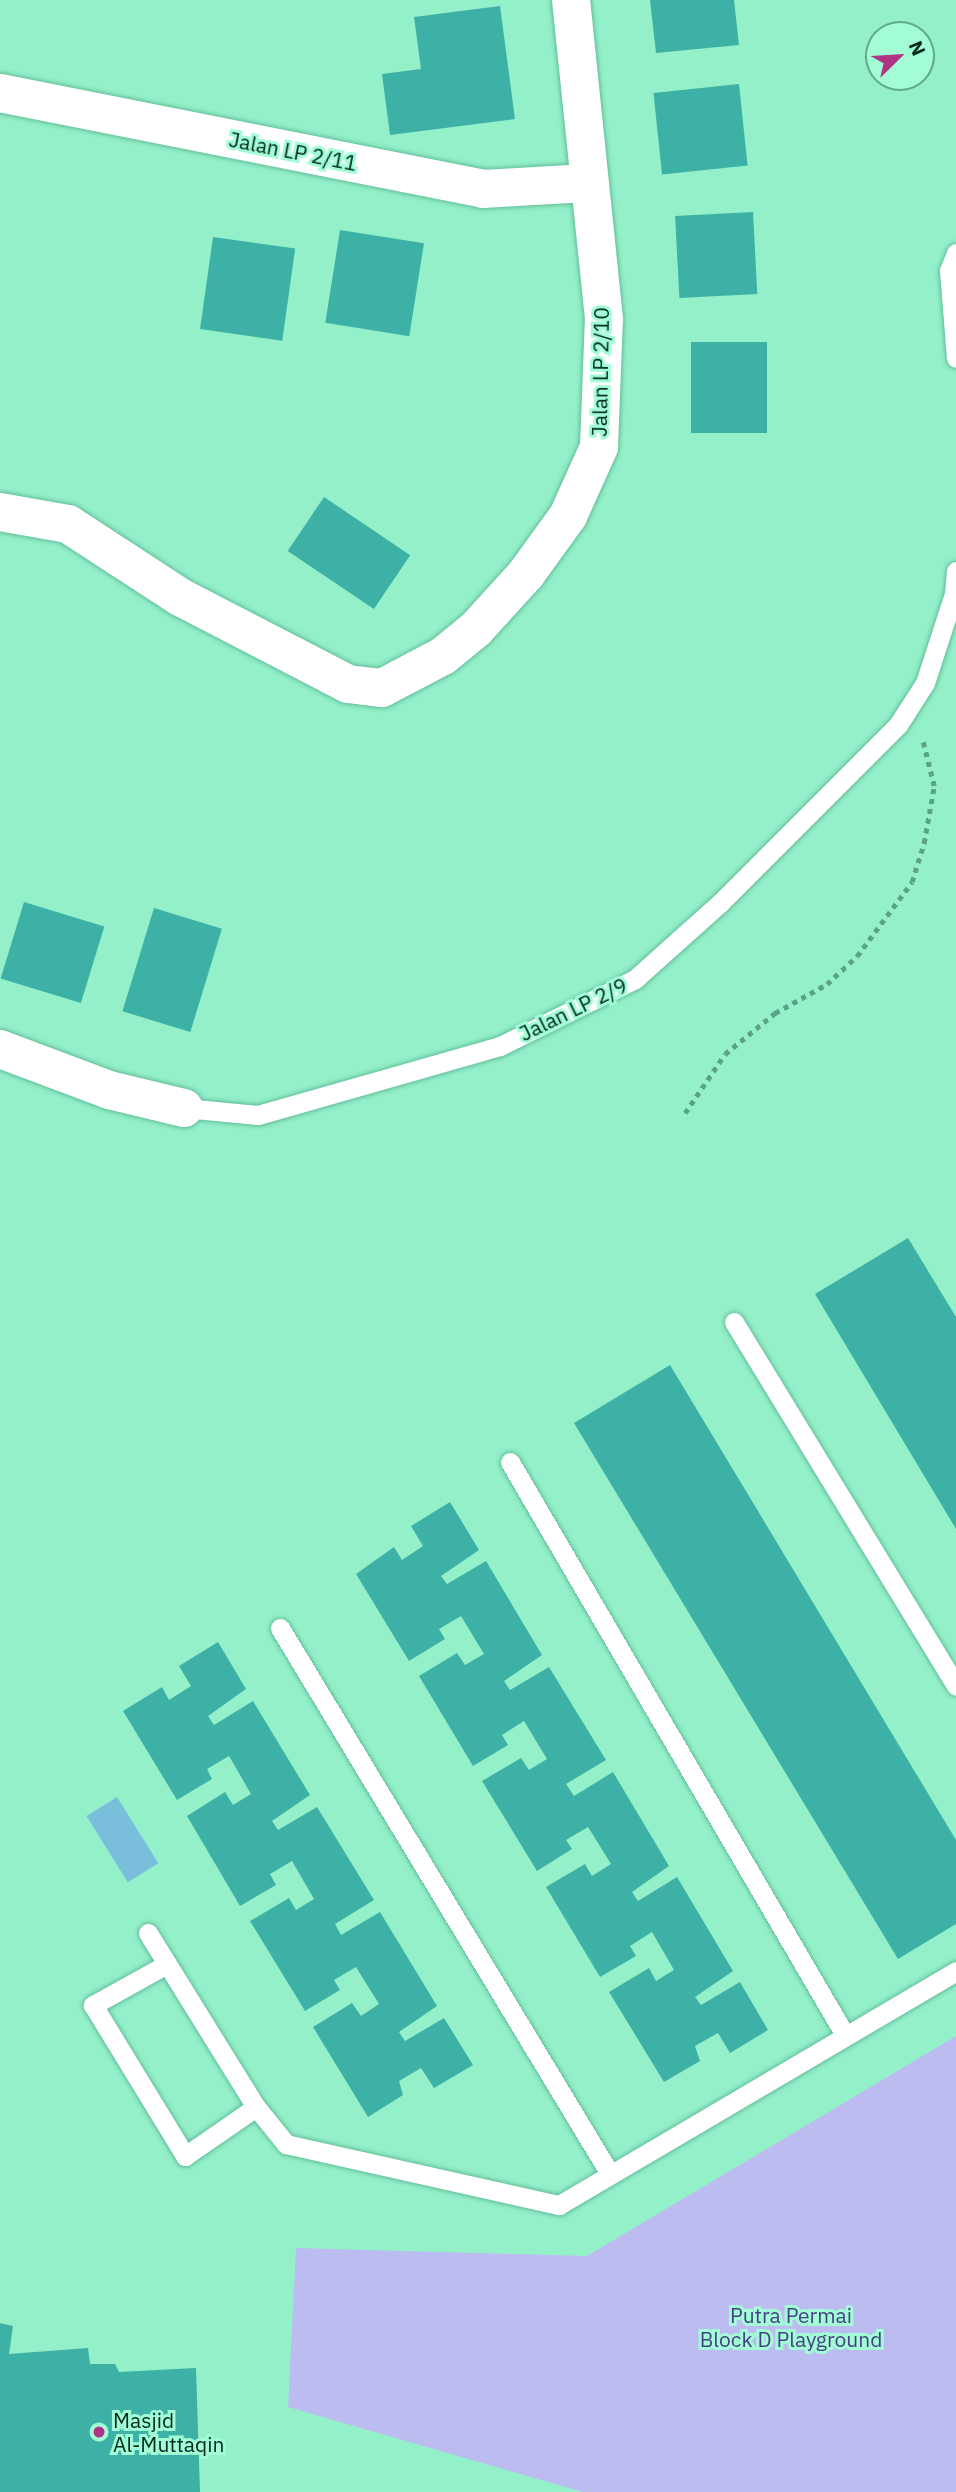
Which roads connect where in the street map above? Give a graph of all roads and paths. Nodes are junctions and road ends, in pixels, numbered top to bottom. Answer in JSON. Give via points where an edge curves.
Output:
{"nodes":[{"id":1,"x":571,"y":0,"type":"edge"},
{"id":2,"x":0,"y":93,"type":"edge"},
{"id":3,"x":587,"y":183,"type":"junction"},
{"id":4,"x":956,"y":253,"type":"edge"},
{"id":5,"x":956,"y":358,"type":"edge"},
{"id":6,"x":0,"y":512,"type":"edge"},
{"id":7,"x":956,"y":571,"type":"edge"},
{"id":8,"x":905,"y":714,"type":"junction"},
{"id":9,"x":0,"y":1049,"type":"edge"},
{"id":10,"x":184,"y":1108,"type":"joint"},
{"id":11,"x":685,"y":1114,"type":"dead end"},
{"id":12,"x":734,"y":1322,"type":"dead end"},
{"id":13,"x":510,"y":1462,"type":"dead end"},
{"id":14,"x":280,"y":1629,"type":"dead end"},
{"id":15,"x":956,"y":1686,"type":"edge"},
{"id":16,"x":148,"y":1933,"type":"dead end"},
{"id":17,"x":167,"y":1964,"type":"junction"},
{"id":18,"x":956,"y":1971,"type":"edge"},
{"id":19,"x":845,"y":2035,"type":"junction"},
{"id":20,"x":256,"y":2108,"type":"junction"},
{"id":21,"x":610,"y":2174,"type":"junction"}],
"edges":[{"from":1,"to":3,"type":"street","name":"Jalan LP 2/10"},
{"from":2,"to":3,"type":"street","name":"Jalan LP 2/11","via":[[483,189]]},
{"from":3,"to":6,"type":"street","name":"Jalan LP 2/10","via":[[604,318],[599,447],[568,516],[526,574],[476,629],[409,676],[382,688],[348,684],[180,597],[68,524]]},
{"from":4,"to":5,"type":"lane","via":[[949,270]]},
{"from":7,"to":8,"type":"lane","name":"Jalan LP 2/9","via":[[954,594],[925,683]]},
{"from":8,"to":10,"type":"lane","name":"Jalan LP 2/9","via":[[720,903],[635,979],[500,1046],[258,1115]]},
{"from":8,"to":11,"type":"path","via":[[923,740],[934,786],[912,882],[857,956],[827,984],[775,1013],[725,1054]]},
{"from":9,"to":10,"type":"street","name":"Jalan LP 2/9","via":[[109,1090]]},
{"from":12,"to":15,"type":"lane"},
{"from":13,"to":19,"type":"lane"},
{"from":14,"to":21,"type":"lane"},
{"from":16,"to":17,"type":"lane"},
{"from":17,"to":20,"type":"lane"},
{"from":17,"to":20,"type":"lane","via":[[93,2005],[185,2156]]},
{"from":18,"to":19,"type":"lane"},
{"from":19,"to":21,"type":"lane"},
{"from":20,"to":21,"type":"lane","via":[[286,2144],[559,2205]]}]}
